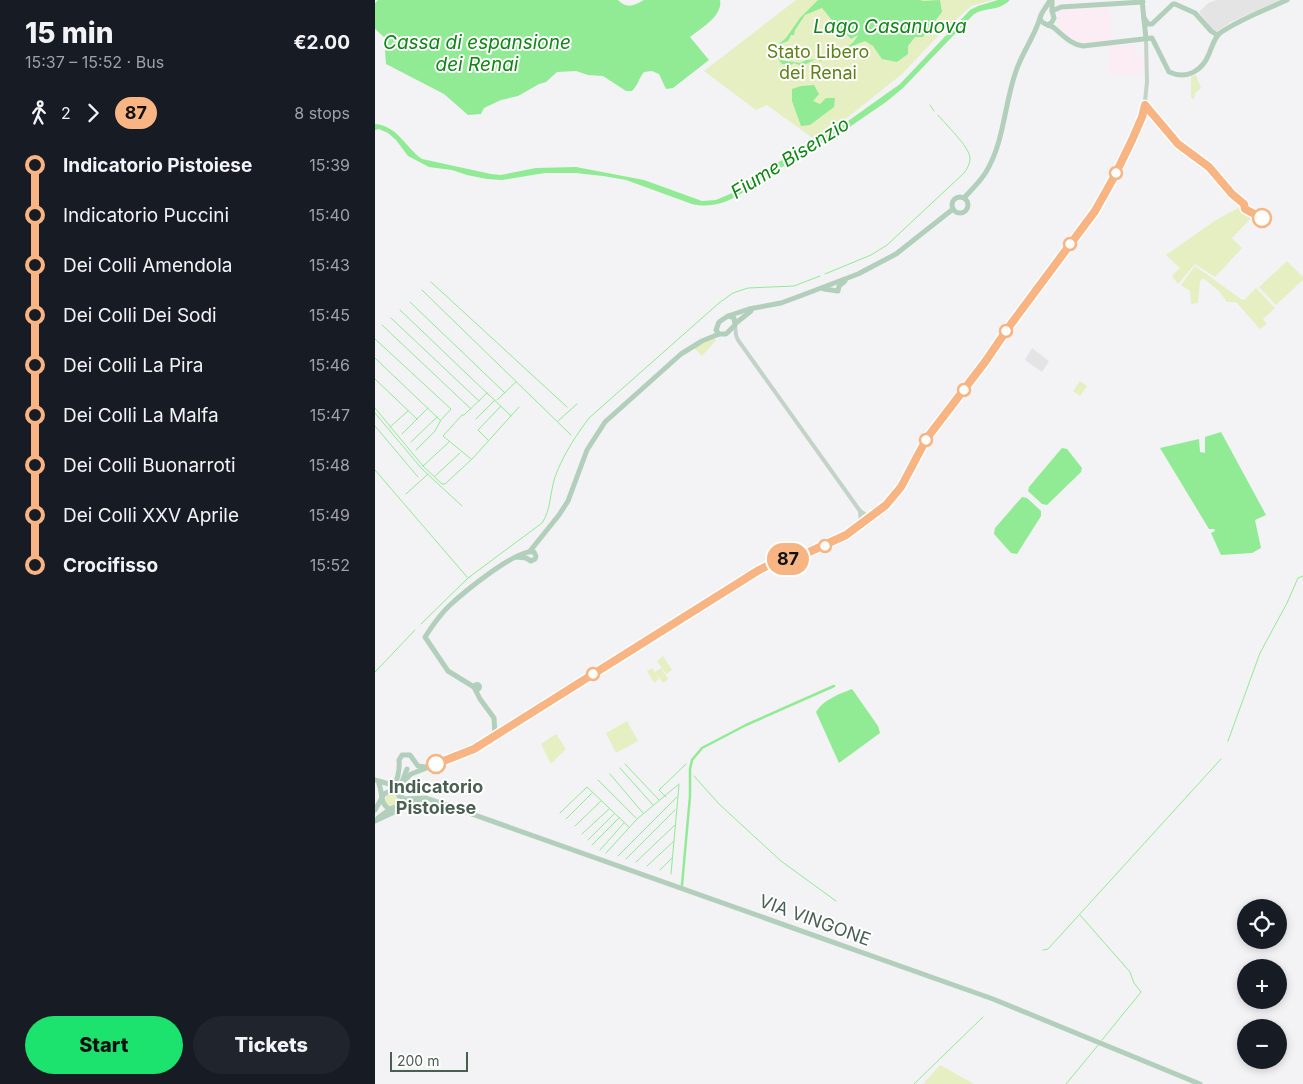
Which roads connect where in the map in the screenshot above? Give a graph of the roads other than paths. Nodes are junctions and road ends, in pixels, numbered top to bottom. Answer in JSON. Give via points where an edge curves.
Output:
{"nodes":[{"id":1,"x":1053,"y":0,"type":"edge"},
{"id":2,"x":1287,"y":0,"type":"edge"},
{"id":3,"x":1143,"y":1,"type":"edge"},
{"id":4,"x":1061,"y":7,"type":"junction"},
{"id":5,"x":1044,"y":10,"type":"junction"},
{"id":6,"x":1051,"y":12,"type":"junction"},
{"id":7,"x":1039,"y":18,"type":"junction"},
{"id":8,"x":1144,"y":18,"type":"junction"},
{"id":9,"x":1047,"y":25,"type":"junction"},
{"id":10,"x":1036,"y":31,"type":"junction"},
{"id":11,"x":1216,"y":37,"type":"junction"},
{"id":12,"x":1149,"y":39,"type":"junction"},
{"id":13,"x":1139,"y":41,"type":"junction"},
{"id":14,"x":1147,"y":47,"type":"junction"},
{"id":15,"x":964,"y":198,"type":"junction"},
{"id":16,"x":953,"y":209,"type":"junction"},
{"id":17,"x":765,"y":306,"type":"junction"},
{"id":18,"x":728,"y":316,"type":"junction"},
{"id":19,"x":735,"y":324,"type":"junction"},
{"id":20,"x":716,"y":327,"type":"junction"},
{"id":21,"x":719,"y":334,"type":"junction"},
{"id":22,"x":726,"y":334,"type":"junction"},
{"id":23,"x":702,"y":340,"type":"junction"},
{"id":24,"x":738,"y":340,"type":"junction"},
{"id":25,"x":860,"y":510,"type":"junction"},
{"id":26,"x":870,"y":518,"type":"junction"},
{"id":27,"x":861,"y":525,"type":"junction"},
{"id":28,"x":495,"y":736,"type":"junction"},
{"id":29,"x":413,"y":760,"type":"junction"},
{"id":30,"x":399,"y":765,"type":"junction"},
{"id":31,"x":426,"y":767,"type":"junction"},
{"id":32,"x":407,"y":769,"type":"junction"},
{"id":33,"x":376,"y":782,"type":"edge"},
{"id":34,"x":399,"y":782,"type":"junction"},
{"id":35,"x":390,"y":791,"type":"junction"},
{"id":36,"x":399,"y":795,"type":"junction"},
{"id":37,"x":382,"y":798,"type":"junction"},
{"id":38,"x":426,"y":798,"type":"junction"},
{"id":39,"x":415,"y":799,"type":"junction"},
{"id":40,"x":398,"y":806,"type":"junction"},
{"id":41,"x":390,"y":809,"type":"junction"},
{"id":42,"x":375,"y":810,"type":"edge"},
{"id":43,"x":375,"y":821,"type":"edge"},
{"id":44,"x":1200,"y":1084,"type":"edge"}],
"edges":[{"from":1,"to":4,"type":"main road"},
{"from":1,"to":5,"type":"main road"},
{"from":1,"to":6,"type":"main road"},
{"from":2,"to":11,"type":"main road","via":[[1232,25]]},
{"from":3,"to":4,"type":"main road"},
{"from":3,"to":8,"type":"main road"},
{"from":4,"to":6,"type":"main road"},
{"from":5,"to":6,"type":"main road"},
{"from":5,"to":7,"type":"main road"},
{"from":6,"to":9,"type":"main road","via":[[1054,18]]},
{"from":7,"to":9,"type":"main road"},
{"from":7,"to":10,"type":"main road"},
{"from":8,"to":11,"type":"main road","via":[[1147,24],[1152,24],[1175,4],[1195,13]]},
{"from":8,"to":12,"type":"main road"},
{"from":9,"to":10,"type":"main road"},
{"from":9,"to":13,"type":"main road","via":[[1081,46]]},
{"from":10,"to":15,"type":"main road","via":[[1014,75],[997,150],[984,174]]},
{"from":11,"to":12,"type":"main road","via":[[1203,65],[1191,74],[1181,76],[1169,72]]},
{"from":12,"to":13,"type":"main road"},
{"from":12,"to":14,"type":"street"},
{"from":13,"to":14,"type":"street"},
{"from":14,"to":26,"type":"street","via":[[1142,117],[1095,211],[927,438],[901,487]]},
{"from":15,"to":16,"type":"main road","via":[[954,200]]},
{"from":15,"to":16,"type":"main road","via":[[968,204],[965,211],[959,213]]},
{"from":16,"to":17,"type":"main road","via":[[877,265],[847,279]]},
{"from":17,"to":18,"type":"main road"},
{"from":17,"to":19,"type":"main road","via":[[748,312]]},
{"from":18,"to":19,"type":"main road","via":[[734,318]]},
{"from":18,"to":20,"type":"main road"},
{"from":19,"to":22,"type":"main road"},
{"from":19,"to":24,"type":"street"},
{"from":20,"to":21,"type":"main road"},
{"from":20,"to":23,"type":"main road"},
{"from":21,"to":22,"type":"main road"},
{"from":21,"to":23,"type":"main road"},
{"from":22,"to":24,"type":"street"},
{"from":23,"to":28,"type":"main road","via":[[676,358],[603,425],[584,457],[568,501],[529,554],[516,557],[488,574],[446,610],[425,636],[447,671],[475,687],[494,718]]},
{"from":24,"to":25,"type":"street"},
{"from":25,"to":26,"type":"street"},
{"from":25,"to":27,"type":"street"},
{"from":26,"to":27,"type":"street"},
{"from":27,"to":28,"type":"street","via":[[831,543],[759,570]]},
{"from":28,"to":31,"type":"main road","via":[[471,751]]},
{"from":29,"to":30,"type":"main road","via":[[404,754],[399,758]]},
{"from":29,"to":31,"type":"main road"},
{"from":29,"to":32,"type":"main road"},
{"from":30,"to":32,"type":"main road"},
{"from":30,"to":34,"type":"main road"},
{"from":31,"to":34,"type":"main road"},
{"from":32,"to":34,"type":"main road"},
{"from":33,"to":34,"type":"main road"},
{"from":33,"to":35,"type":"main road"},
{"from":33,"to":37,"type":"main road"},
{"from":34,"to":35,"type":"main road"},
{"from":34,"to":36,"type":"main road"},
{"from":35,"to":36,"type":"main road"},
{"from":35,"to":37,"type":"main road"},
{"from":36,"to":39,"type":"main road","name":"VIA VINGONE","via":[[403,799]]},
{"from":36,"to":40,"type":"main road"},
{"from":37,"to":41,"type":"main road","via":[[383,804]]},
{"from":37,"to":42,"type":"main road"},
{"from":38,"to":39,"type":"main road","name":"VIA VINGONE"},
{"from":38,"to":43,"type":"main road"},
{"from":38,"to":44,"type":"main road","name":"VIA VINGONE","via":[[993,999]]},
{"from":39,"to":40,"type":"main road","name":"VIA VINGONE"},
{"from":40,"to":41,"type":"main road"},
{"from":41,"to":43,"type":"main road"}]}
